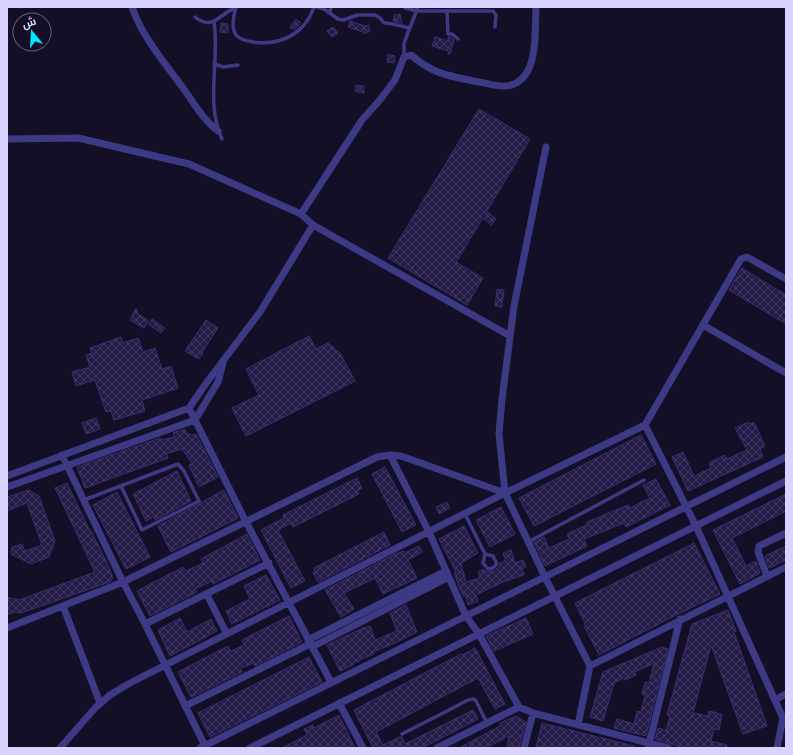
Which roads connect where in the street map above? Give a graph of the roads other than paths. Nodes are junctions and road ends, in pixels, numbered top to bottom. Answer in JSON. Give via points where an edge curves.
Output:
{"nodes":[{"id":1,"x":132,"y":7,"type":"edge"},
{"id":2,"x":236,"y":7,"type":"edge"},
{"id":3,"x":315,"y":7,"type":"edge"},
{"id":4,"x":332,"y":7,"type":"edge"},
{"id":5,"x":536,"y":7,"type":"edge"},
{"id":6,"x":405,"y":8,"type":"edge"},
{"id":7,"x":418,"y":9,"type":"edge"},
{"id":8,"x":447,"y":12,"type":"junction"},
{"id":9,"x":330,"y":13,"type":"junction"},
{"id":10,"x":195,"y":17,"type":"dead end"},
{"id":11,"x":214,"y":22,"type":"junction"},
{"id":12,"x":495,"y":27,"type":"dead end"},
{"id":13,"x":410,"y":28,"type":"junction"},
{"id":14,"x":458,"y":39,"type":"dead end"},
{"id":15,"x":404,"y":57,"type":"junction"},
{"id":16,"x":214,"y":64,"type":"junction"},
{"id":17,"x":238,"y":65,"type":"dead end"},
{"id":18,"x":218,"y":131,"type":"junction"},
{"id":19,"x":7,"y":139,"type":"edge"},
{"id":20,"x":222,"y":139,"type":"dead end"},
{"id":21,"x":546,"y":147,"type":"dead end"},
{"id":22,"x":301,"y":214,"type":"junction"},
{"id":23,"x":313,"y":225,"type":"junction"},
{"id":24,"x":786,"y":279,"type":"edge"},
{"id":25,"x":703,"y":325,"type":"junction"},
{"id":26,"x":510,"y":336,"type":"junction"},
{"id":27,"x":224,"y":359,"type":"junction"},
{"id":28,"x":786,"y":373,"type":"edge"},
{"id":29,"x":189,"y":408,"type":"junction"},
{"id":30,"x":195,"y":420,"type":"junction"},
{"id":31,"x":645,"y":425,"type":"junction"},
{"id":32,"x":62,"y":455,"type":"junction"},
{"id":33,"x":390,"y":455,"type":"junction"},
{"id":34,"x":786,"y":457,"type":"edge"},
{"id":35,"x":67,"y":466,"type":"junction"},
{"id":36,"x":7,"y":476,"type":"edge"},
{"id":37,"x":644,"y":480,"type":"dead end"},
{"id":38,"x":786,"y":481,"type":"edge"},
{"id":39,"x":121,"y":486,"type":"junction"},
{"id":40,"x":7,"y":487,"type":"edge"},
{"id":41,"x":505,"y":493,"type":"junction"},
{"id":42,"x":84,"y":500,"type":"junction"},
{"id":43,"x":686,"y":508,"type":"junction"},
{"id":44,"x":465,"y":514,"type":"junction"},
{"id":45,"x":246,"y":522,"type":"junction"},
{"id":46,"x":696,"y":526,"type":"junction"},
{"id":47,"x":429,"y":532,"type":"junction"},
{"id":48,"x":786,"y":532,"type":"edge"},
{"id":49,"x":528,"y":542,"type":"junction"},
{"id":50,"x":485,"y":554,"type":"junction"},
{"id":51,"x":268,"y":563,"type":"junction"},
{"id":52,"x":786,"y":567,"type":"edge"},
{"id":53,"x":447,"y":574,"type":"junction"},
{"id":54,"x":767,"y":576,"type":"junction"},
{"id":55,"x":545,"y":577,"type":"junction"},
{"id":56,"x":123,"y":582,"type":"junction"},
{"id":57,"x":207,"y":594,"type":"junction"},
{"id":58,"x":554,"y":596,"type":"junction"},
{"id":59,"x":728,"y":596,"type":"junction"},
{"id":60,"x":289,"y":603,"type":"junction"},
{"id":61,"x":63,"y":606,"type":"junction"},
{"id":62,"x":466,"y":616,"type":"junction"},
{"id":63,"x":680,"y":619,"type":"junction"},
{"id":64,"x":145,"y":624,"type":"junction"},
{"id":65,"x":7,"y":628,"type":"edge"},
{"id":66,"x":227,"y":634,"type":"junction"},
{"id":67,"x":480,"y":634,"type":"junction"},
{"id":68,"x":310,"y":644,"type":"junction"},
{"id":69,"x":166,"y":666,"type":"junction"},
{"id":70,"x":590,"y":666,"type":"junction"},
{"id":71,"x":331,"y":682,"type":"junction"},
{"id":72,"x":786,"y":694,"type":"edge"},
{"id":73,"x":775,"y":700,"type":"junction"},
{"id":74,"x":100,"y":703,"type":"junction"},
{"id":75,"x":339,"y":703,"type":"junction"},
{"id":76,"x":185,"y":706,"type":"junction"},
{"id":77,"x":519,"y":707,"type":"junction"},
{"id":78,"x":533,"y":713,"type":"junction"},
{"id":79,"x":487,"y":723,"type":"junction"},
{"id":80,"x":578,"y":725,"type":"junction"},
{"id":81,"x":784,"y":725,"type":"edge"},
{"id":82,"x":402,"y":734,"type":"dead end"},
{"id":83,"x":648,"y":746,"type":"edge"},
{"id":84,"x":204,"y":747,"type":"edge"},
{"id":85,"x":526,"y":747,"type":"edge"},
{"id":86,"x":60,"y":748,"type":"edge"},
{"id":87,"x":250,"y":748,"type":"edge"},
{"id":88,"x":363,"y":748,"type":"edge"},
{"id":89,"x":437,"y":748,"type":"edge"},
{"id":90,"x":668,"y":748,"type":"edge"},
{"id":91,"x":777,"y":748,"type":"edge"}],
"edges":[{"from":1,"to":18,"type":"street","via":[[157,52],[206,120]]},
{"from":2,"to":3,"type":"lane","via":[[235,33],[246,41],[270,43],[289,38],[305,26]]},
{"from":2,"to":11,"type":"lane"},
{"from":3,"to":9,"type":"lane"},
{"from":4,"to":9,"type":"lane"},
{"from":5,"to":15,"type":"street","via":[[532,62],[519,82],[507,86],[441,74],[411,55]]},
{"from":6,"to":7,"type":"lane"},
{"from":7,"to":8,"type":"lane"},
{"from":7,"to":13,"type":"lane"},
{"from":8,"to":12,"type":"lane","via":[[493,11],[496,14]]},
{"from":8,"to":14,"type":"lane","via":[[448,34]]},
{"from":9,"to":13,"type":"lane","via":[[343,20],[358,15],[375,16],[384,23]]},
{"from":10,"to":11,"type":"lane","via":[[204,22]]},
{"from":11,"to":16,"type":"lane"},
{"from":13,"to":15,"type":"lane","via":[[404,43]]},
{"from":15,"to":22,"type":"street","via":[[395,80],[362,120]]},
{"from":16,"to":17,"type":"lane","via":[[223,67]]},
{"from":16,"to":18,"type":"lane","via":[[214,113]]},
{"from":18,"to":20,"type":"lane"},
{"from":19,"to":22,"type":"street","via":[[78,138],[189,164]]},
{"from":21,"to":26,"type":"street"},
{"from":22,"to":23,"type":"street"},
{"from":23,"to":26,"type":"street"},
{"from":23,"to":27,"type":"street","via":[[260,312]]},
{"from":24,"to":25,"type":"street","via":[[743,257]]},
{"from":25,"to":28,"type":"street"},
{"from":25,"to":31,"type":"street"},
{"from":26,"to":41,"type":"street","via":[[499,434]]},
{"from":27,"to":29,"type":"street"},
{"from":27,"to":30,"type":"street","via":[[218,382]]},
{"from":29,"to":30,"type":"street"},
{"from":29,"to":32,"type":"street"},
{"from":30,"to":35,"type":"street"},
{"from":30,"to":45,"type":"street"},
{"from":31,"to":41,"type":"street"},
{"from":31,"to":43,"type":"street"},
{"from":32,"to":35,"type":"street"},
{"from":32,"to":36,"type":"street"},
{"from":33,"to":41,"type":"street","via":[[401,456]]},
{"from":33,"to":45,"type":"street","via":[[377,457]]},
{"from":33,"to":47,"type":"street"},
{"from":34,"to":43,"type":"street"},
{"from":35,"to":40,"type":"street"},
{"from":35,"to":42,"type":"street"},
{"from":37,"to":49,"type":"lane"},
{"from":38,"to":46,"type":"street"},
{"from":39,"to":39,"type":"lane","via":[[178,464],[199,501],[142,530]]},
{"from":39,"to":42,"type":"lane"},
{"from":41,"to":44,"type":"street"},
{"from":41,"to":49,"type":"street"},
{"from":42,"to":56,"type":"street"},
{"from":43,"to":46,"type":"street"},
{"from":43,"to":55,"type":"street"},
{"from":44,"to":47,"type":"street"},
{"from":44,"to":50,"type":"lane"},
{"from":45,"to":51,"type":"street"},
{"from":45,"to":56,"type":"street"},
{"from":46,"to":58,"type":"street"},
{"from":46,"to":59,"type":"street"},
{"from":47,"to":53,"type":"street"},
{"from":47,"to":60,"type":"street"},
{"from":48,"to":54,"type":"street","via":[[759,546],[758,552]]},
{"from":49,"to":55,"type":"street"},
{"from":50,"to":50,"type":"lane","via":[[485,567],[493,568],[497,564],[496,559]]},
{"from":51,"to":57,"type":"street"},
{"from":51,"to":60,"type":"street"},
{"from":52,"to":54,"type":"street"},
{"from":53,"to":62,"type":"street"},
{"from":53,"to":68,"type":"street"},
{"from":54,"to":59,"type":"street"},
{"from":55,"to":58,"type":"street"},
{"from":55,"to":62,"type":"street"},
{"from":56,"to":61,"type":"street"},
{"from":56,"to":64,"type":"street"},
{"from":57,"to":64,"type":"street"},
{"from":57,"to":66,"type":"street"},
{"from":58,"to":67,"type":"street"},
{"from":58,"to":70,"type":"street"},
{"from":59,"to":63,"type":"street"},
{"from":59,"to":73,"type":"street"},
{"from":60,"to":66,"type":"street"},
{"from":60,"to":68,"type":"street"},
{"from":61,"to":65,"type":"street"},
{"from":61,"to":74,"type":"street"},
{"from":62,"to":67,"type":"street"},
{"from":62,"to":71,"type":"street"},
{"from":63,"to":70,"type":"street"},
{"from":63,"to":83,"type":"street"},
{"from":64,"to":69,"type":"street"},
{"from":66,"to":69,"type":"street"},
{"from":67,"to":75,"type":"street"},
{"from":67,"to":77,"type":"street"},
{"from":68,"to":71,"type":"street"},
{"from":68,"to":76,"type":"street"},
{"from":69,"to":74,"type":"street","via":[[128,684]]},
{"from":69,"to":76,"type":"street"},
{"from":70,"to":80,"type":"street"},
{"from":71,"to":84,"type":"street"},
{"from":72,"to":73,"type":"street"},
{"from":73,"to":81,"type":"street","via":[[784,718]]},
{"from":74,"to":86,"type":"street"},
{"from":75,"to":87,"type":"street"},
{"from":75,"to":88,"type":"street"},
{"from":76,"to":84,"type":"street"},
{"from":77,"to":78,"type":"street"},
{"from":77,"to":79,"type":"street"},
{"from":78,"to":80,"type":"street"},
{"from":78,"to":85,"type":"street"},
{"from":79,"to":82,"type":"lane","via":[[474,699]]},
{"from":79,"to":89,"type":"street"},
{"from":80,"to":83,"type":"street"},
{"from":81,"to":91,"type":"street"},
{"from":83,"to":90,"type":"street"}]}
